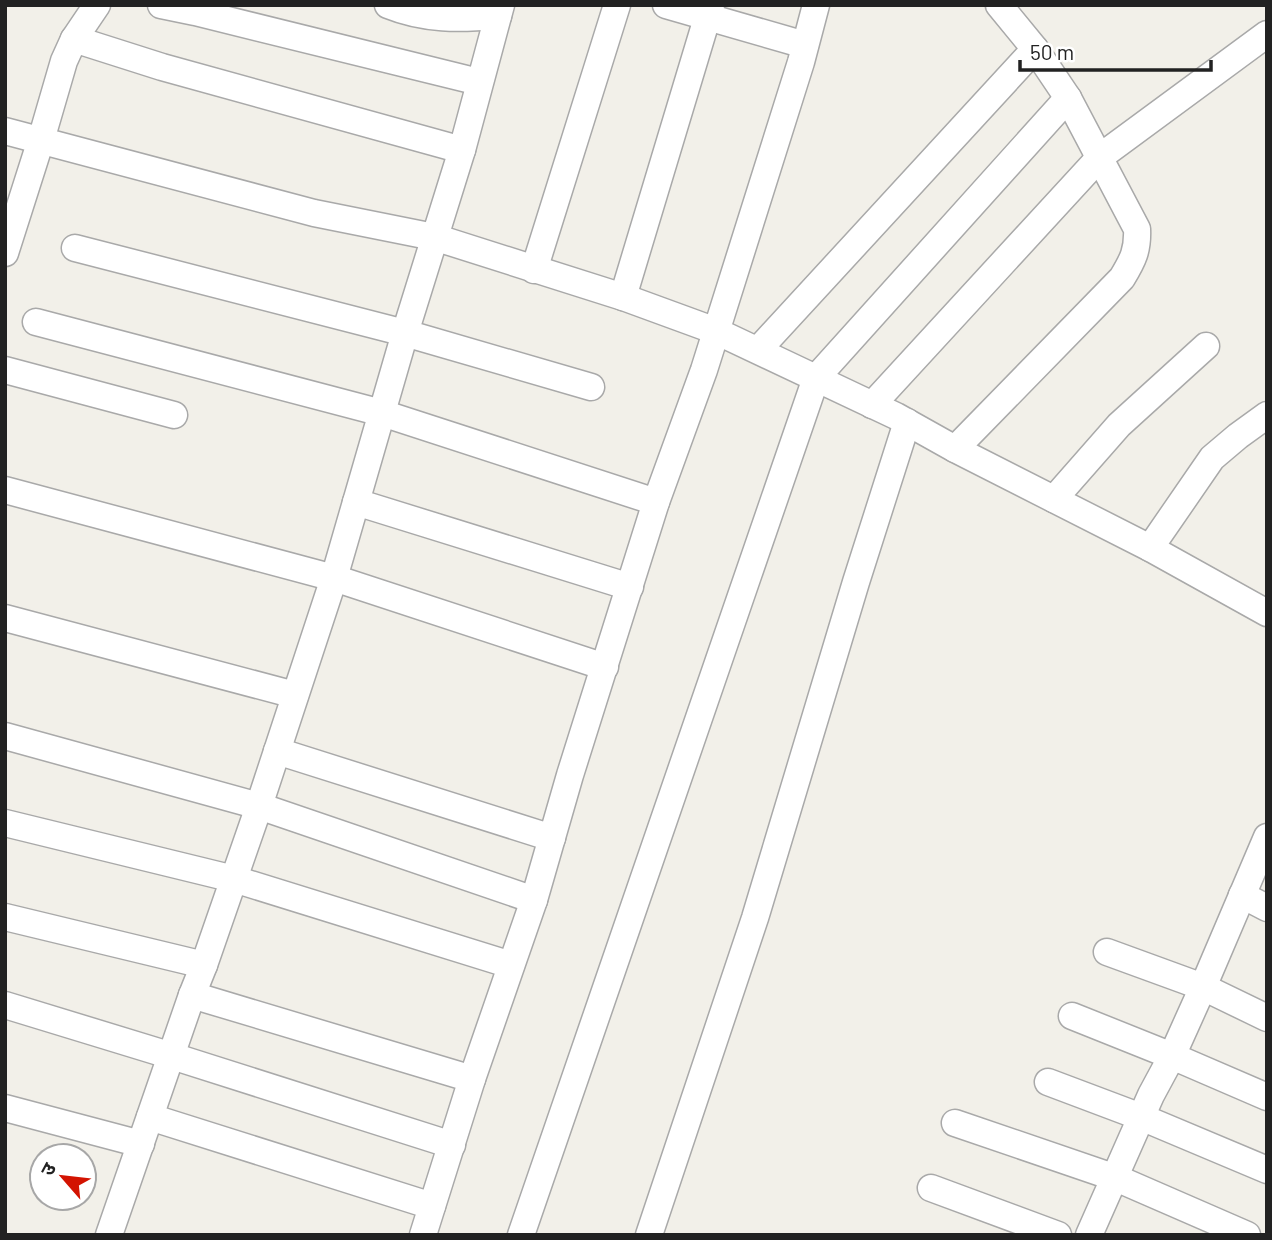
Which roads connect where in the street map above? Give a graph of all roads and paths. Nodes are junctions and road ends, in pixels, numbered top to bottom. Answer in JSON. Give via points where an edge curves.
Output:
{"nodes":[{"id":1,"x":97,"y":5,"type":"edge"},
{"id":2,"x":162,"y":5,"type":"edge"},
{"id":3,"x":388,"y":5,"type":"edge"},
{"id":4,"x":617,"y":5,"type":"edge"},
{"id":5,"x":666,"y":5,"type":"edge"},
{"id":6,"x":816,"y":5,"type":"edge"},
{"id":7,"x":999,"y":5,"type":"edge"},
{"id":8,"x":499,"y":11,"type":"edge"},
{"id":9,"x":710,"y":11,"type":"edge"},
{"id":10,"x":1267,"y":34,"type":"edge"},
{"id":11,"x":74,"y":39,"type":"junction"},
{"id":12,"x":805,"y":46,"type":"junction"},
{"id":13,"x":1035,"y":49,"type":"junction"},
{"id":14,"x":479,"y":82,"type":"junction"},
{"id":15,"x":1068,"y":98,"type":"junction"},
{"id":16,"x":5,"y":131,"type":"edge"},
{"id":17,"x":41,"y":141,"type":"junction"},
{"id":18,"x":462,"y":150,"type":"junction"},
{"id":19,"x":1100,"y":157,"type":"junction"},
{"id":20,"x":434,"y":237,"type":"junction"},
{"id":21,"x":75,"y":248,"type":"dead end"},
{"id":22,"x":5,"y":253,"type":"edge"},
{"id":23,"x":534,"y":270,"type":"junction"},
{"id":24,"x":623,"y":297,"type":"junction"},
{"id":25,"x":36,"y":322,"type":"dead end"},
{"id":26,"x":716,"y":331,"type":"junction"},
{"id":27,"x":405,"y":333,"type":"junction"},
{"id":28,"x":1206,"y":346,"type":"dead end"},
{"id":29,"x":758,"y":350,"type":"junction"},
{"id":30,"x":5,"y":370,"type":"edge"},
{"id":31,"x":816,"y":378,"type":"junction"},
{"id":32,"x":591,"y":387,"type":"dead end"},
{"id":33,"x":872,"y":405,"type":"junction"},
{"id":34,"x":382,"y":413,"type":"junction"},
{"id":35,"x":174,"y":415,"type":"dead end"},
{"id":36,"x":1267,"y":415,"type":"edge"},
{"id":37,"x":907,"y":422,"type":"junction"},
{"id":38,"x":955,"y":449,"type":"junction"},
{"id":39,"x":5,"y":489,"type":"edge"},
{"id":40,"x":1054,"y":499,"type":"junction"},
{"id":41,"x":356,"y":502,"type":"junction"},
{"id":42,"x":656,"y":502,"type":"junction"},
{"id":43,"x":1150,"y":548,"type":"junction"},
{"id":44,"x":334,"y":578,"type":"junction"},
{"id":45,"x":629,"y":587,"type":"junction"},
{"id":46,"x":1267,"y":612,"type":"edge"},
{"id":47,"x":5,"y":618,"type":"edge"},
{"id":48,"x":605,"y":667,"type":"junction"},
{"id":49,"x":295,"y":695,"type":"junction"},
{"id":50,"x":5,"y":736,"type":"edge"},
{"id":51,"x":277,"y":751,"type":"junction"},
{"id":52,"x":259,"y":806,"type":"junction"},
{"id":53,"x":5,"y":822,"type":"edge"},
{"id":54,"x":1267,"y":837,"type":"edge"},
{"id":55,"x":552,"y":838,"type":"junction"},
{"id":56,"x":234,"y":879,"type":"junction"},
{"id":57,"x":1242,"y":895,"type":"junction"},
{"id":58,"x":534,"y":900,"type":"junction"},
{"id":59,"x":1267,"y":908,"type":"edge"},
{"id":60,"x":5,"y":917,"type":"edge"},
{"id":61,"x":1107,"y":952,"type":"dead end"},
{"id":62,"x":204,"y":965,"type":"junction"},
{"id":63,"x":511,"y":965,"type":"junction"},
{"id":64,"x":1203,"y":987,"type":"junction"},
{"id":65,"x":192,"y":995,"type":"junction"},
{"id":66,"x":5,"y":1005,"type":"edge"},
{"id":67,"x":1072,"y":1016,"type":"dead end"},
{"id":68,"x":1267,"y":1018,"type":"edge"},
{"id":69,"x":172,"y":1056,"type":"junction"},
{"id":70,"x":1172,"y":1056,"type":"junction"},
{"id":71,"x":472,"y":1079,"type":"junction"},
{"id":72,"x":1048,"y":1082,"type":"dead end"},
{"id":73,"x":1267,"y":1097,"type":"edge"},
{"id":74,"x":5,"y":1108,"type":"edge"},
{"id":75,"x":150,"y":1117,"type":"junction"},
{"id":76,"x":1141,"y":1117,"type":"junction"},
{"id":77,"x":955,"y":1123,"type":"dead end"},
{"id":78,"x":141,"y":1144,"type":"junction"},
{"id":79,"x":452,"y":1145,"type":"junction"},
{"id":80,"x":1267,"y":1170,"type":"edge"},
{"id":81,"x":1115,"y":1178,"type":"junction"},
{"id":82,"x":931,"y":1188,"type":"dead end"},
{"id":83,"x":432,"y":1206,"type":"junction"},
{"id":84,"x":109,"y":1235,"type":"edge"},
{"id":85,"x":423,"y":1235,"type":"edge"},
{"id":86,"x":521,"y":1235,"type":"edge"},
{"id":87,"x":649,"y":1235,"type":"edge"},
{"id":88,"x":1058,"y":1235,"type":"edge"},
{"id":89,"x":1089,"y":1235,"type":"edge"},
{"id":90,"x":1247,"y":1235,"type":"edge"}],
"edges":[{"from":1,"to":11,"type":"street"},
{"from":2,"to":14,"type":"street"},
{"from":3,"to":8,"type":"street","via":[[459,19]]},
{"from":4,"to":23,"type":"street"},
{"from":5,"to":9,"type":"street"},
{"from":6,"to":12,"type":"street"},
{"from":7,"to":13,"type":"street"},
{"from":8,"to":14,"type":"street"},
{"from":9,"to":12,"type":"street"},
{"from":9,"to":24,"type":"street"},
{"from":10,"to":19,"type":"street"},
{"from":11,"to":17,"type":"street"},
{"from":11,"to":18,"type":"street"},
{"from":12,"to":26,"type":"street"},
{"from":13,"to":15,"type":"street"},
{"from":13,"to":29,"type":"street"},
{"from":14,"to":18,"type":"street"},
{"from":15,"to":19,"type":"street"},
{"from":15,"to":31,"type":"street"},
{"from":16,"to":17,"type":"street"},
{"from":17,"to":20,"type":"street","via":[[314,213]]},
{"from":17,"to":22,"type":"street"},
{"from":18,"to":20,"type":"street"},
{"from":19,"to":33,"type":"street"},
{"from":19,"to":38,"type":"street","via":[[1138,229],[1132,261],[1122,278]]},
{"from":20,"to":23,"type":"street"},
{"from":20,"to":27,"type":"street"},
{"from":21,"to":27,"type":"street"},
{"from":23,"to":24,"type":"street"},
{"from":24,"to":26,"type":"street"},
{"from":25,"to":34,"type":"street"},
{"from":26,"to":29,"type":"street"},
{"from":26,"to":42,"type":"street"},
{"from":27,"to":32,"type":"street"},
{"from":27,"to":34,"type":"street"},
{"from":28,"to":40,"type":"street","via":[[1119,425]]},
{"from":29,"to":31,"type":"street"},
{"from":30,"to":35,"type":"street"},
{"from":31,"to":33,"type":"street"},
{"from":31,"to":86,"type":"street"},
{"from":33,"to":37,"type":"street"},
{"from":34,"to":41,"type":"street"},
{"from":34,"to":42,"type":"street"},
{"from":36,"to":43,"type":"street","via":[[1212,458]]},
{"from":37,"to":38,"type":"street"},
{"from":37,"to":87,"type":"street","via":[[755,918]]},
{"from":38,"to":40,"type":"street"},
{"from":39,"to":44,"type":"street"},
{"from":40,"to":43,"type":"street"},
{"from":41,"to":44,"type":"street"},
{"from":41,"to":45,"type":"street"},
{"from":42,"to":45,"type":"street"},
{"from":43,"to":46,"type":"street"},
{"from":44,"to":48,"type":"street"},
{"from":44,"to":49,"type":"street"},
{"from":45,"to":48,"type":"street"},
{"from":47,"to":49,"type":"street"},
{"from":48,"to":55,"type":"street"},
{"from":49,"to":51,"type":"street"},
{"from":50,"to":52,"type":"street"},
{"from":51,"to":52,"type":"street"},
{"from":51,"to":55,"type":"street"},
{"from":52,"to":56,"type":"street"},
{"from":52,"to":58,"type":"street"},
{"from":53,"to":56,"type":"street"},
{"from":54,"to":57,"type":"street"},
{"from":55,"to":58,"type":"street"},
{"from":56,"to":62,"type":"street"},
{"from":56,"to":63,"type":"street"},
{"from":57,"to":59,"type":"street"},
{"from":57,"to":64,"type":"street"},
{"from":58,"to":63,"type":"street"},
{"from":60,"to":62,"type":"street"},
{"from":61,"to":64,"type":"street"},
{"from":62,"to":65,"type":"street"},
{"from":63,"to":71,"type":"street"},
{"from":64,"to":68,"type":"street"},
{"from":64,"to":70,"type":"street"},
{"from":65,"to":69,"type":"street"},
{"from":65,"to":71,"type":"street"},
{"from":66,"to":69,"type":"street"},
{"from":67,"to":70,"type":"street"},
{"from":69,"to":75,"type":"street"},
{"from":69,"to":79,"type":"street"},
{"from":70,"to":73,"type":"street"},
{"from":70,"to":76,"type":"street"},
{"from":71,"to":79,"type":"street"},
{"from":72,"to":76,"type":"street"},
{"from":74,"to":78,"type":"street"},
{"from":75,"to":78,"type":"street"},
{"from":75,"to":83,"type":"street"},
{"from":76,"to":80,"type":"street"},
{"from":76,"to":81,"type":"street"},
{"from":77,"to":81,"type":"street"},
{"from":78,"to":84,"type":"street"},
{"from":79,"to":83,"type":"street"},
{"from":81,"to":89,"type":"street"},
{"from":81,"to":90,"type":"street"},
{"from":82,"to":88,"type":"street"},
{"from":83,"to":85,"type":"street"}]}
